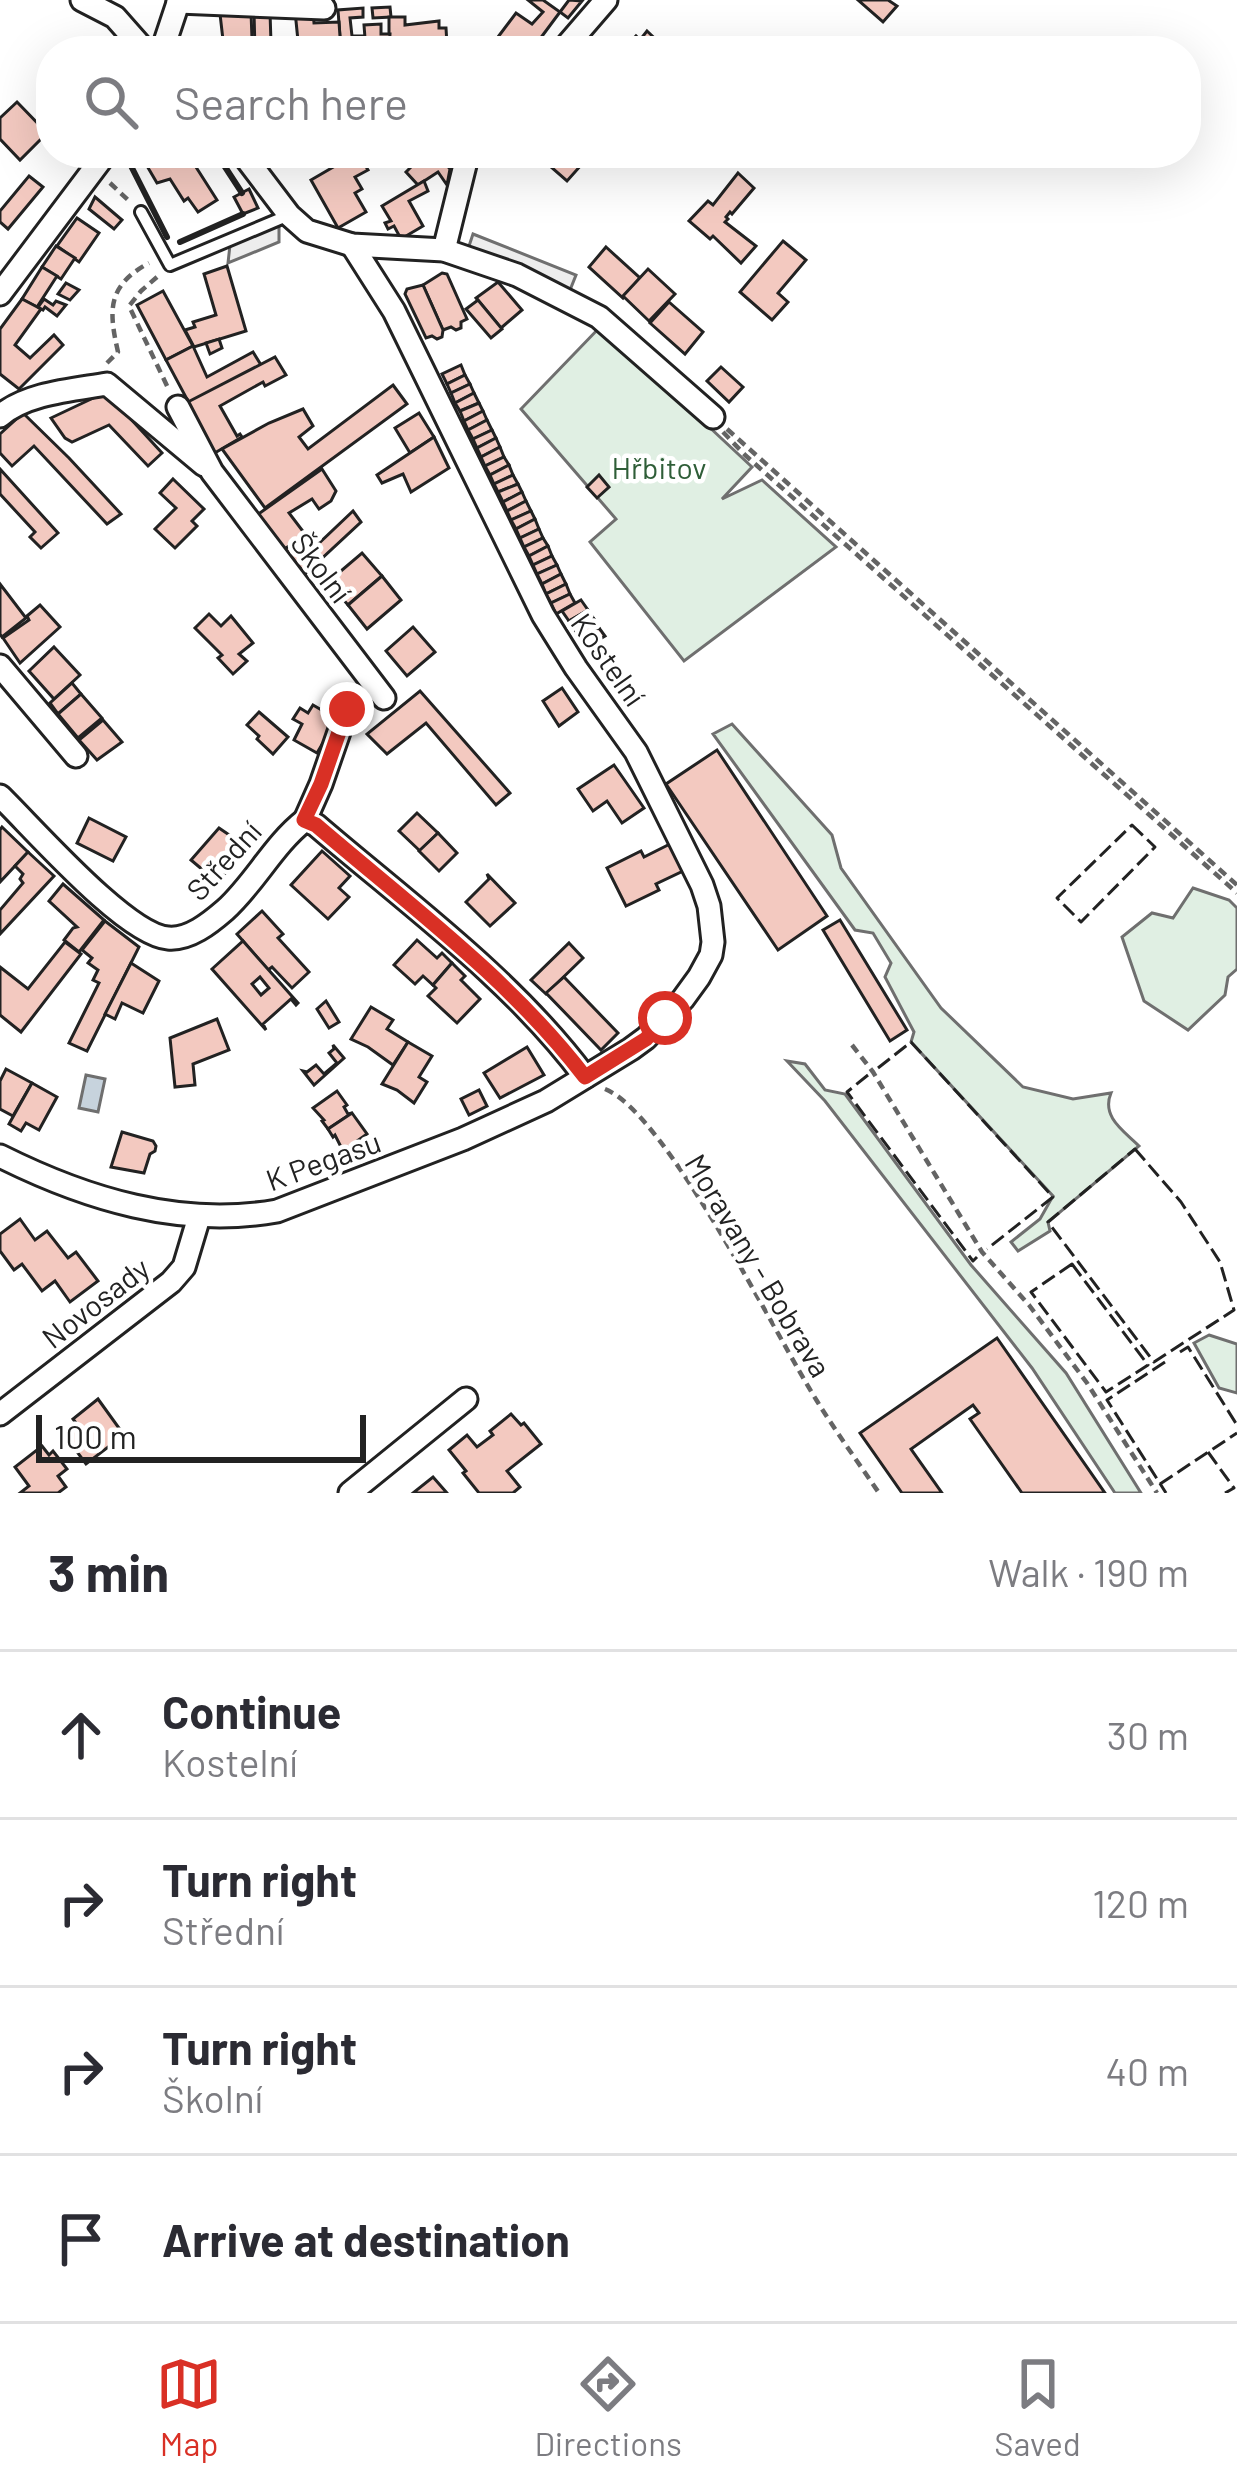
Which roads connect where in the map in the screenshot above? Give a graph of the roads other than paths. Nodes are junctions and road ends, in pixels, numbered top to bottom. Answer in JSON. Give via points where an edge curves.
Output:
{"nodes":[{"id":1,"x":82,"y":0,"type":"edge"},
{"id":2,"x":606,"y":0,"type":"edge"},
{"id":3,"x":178,"y":1,"type":"edge"},
{"id":4,"x":324,"y":8,"type":"dead end"},
{"id":5,"x":132,"y":36,"type":"edge"},
{"id":6,"x":168,"y":36,"type":"edge"},
{"id":7,"x":575,"y":36,"type":"edge"},
{"id":8,"x":95,"y":168,"type":"edge"},
{"id":9,"x":253,"y":168,"type":"edge"},
{"id":10,"x":462,"y":168,"type":"edge"},
{"id":11,"x":141,"y":212,"type":"road end"},
{"id":12,"x":289,"y":215,"type":"junction"},
{"id":13,"x":352,"y":245,"type":"junction"},
{"id":14,"x":444,"y":250,"type":"junction"},
{"id":15,"x":0,"y":294,"type":"edge"},
{"id":16,"x":178,"y":407,"type":"road end"},
{"id":17,"x":0,"y":416,"type":"edge"},
{"id":18,"x":713,"y":417,"type":"road end"},
{"id":19,"x":212,"y":472,"type":"junction"},
{"id":20,"x":0,"y":666,"type":"edge"},
{"id":21,"x":384,"y":698,"type":"dead end"},
{"id":22,"x":347,"y":709,"type":"dead end"},
{"id":23,"x":76,"y":756,"type":"dead end"},
{"id":24,"x":0,"y":796,"type":"edge"},
{"id":25,"x":304,"y":820,"type":"junction"},
{"id":26,"x":585,"y":1077,"type":"junction"},
{"id":27,"x":0,"y":1156,"type":"edge"},
{"id":28,"x":200,"y":1217,"type":"junction"},
{"id":29,"x":466,"y":1399,"type":"dead end"},
{"id":30,"x":0,"y":1414,"type":"edge"},
{"id":31,"x":350,"y":1493,"type":"edge"}],
"edges":[{"from":1,"to":5,"type":"street"},
{"from":2,"to":7,"type":"street"},
{"from":3,"to":4,"type":"street"},
{"from":3,"to":6,"type":"street"},
{"from":8,"to":15,"type":"street"},
{"from":9,"to":12,"type":"street"},
{"from":10,"to":14,"type":"street"},
{"from":11,"to":12,"type":"lane","via":[[167,260]]},
{"from":12,"to":13,"type":"street","via":[[307,231]]},
{"from":13,"to":14,"type":"street"},
{"from":13,"to":26,"type":"street","name":"Kostelní","via":[[394,311],[543,615],[636,752],[709,906],[710,955],[683,999],[646,1039]]},
{"from":14,"to":18,"type":"street","via":[[517,274],[599,317]]},
{"from":16,"to":19,"type":"street","name":"Školní"},
{"from":17,"to":19,"type":"street","name":"Školní","via":[[11,406],[107,384]]},
{"from":19,"to":21,"type":"street","name":"Školní"},
{"from":20,"to":23,"type":"street"},
{"from":22,"to":25,"type":"street"},
{"from":24,"to":25,"type":"street","name":"Střední","via":[[130,921],[171,938],[226,909]]},
{"from":25,"to":26,"type":"street","name":"Střední","via":[[476,962]]},
{"from":26,"to":28,"type":"street","name":"K Pegasu","via":[[463,1138],[302,1203]]},
{"from":27,"to":28,"type":"street","name":"K Pegasu","via":[[135,1208]]},
{"from":28,"to":30,"type":"street","name":"Novosady","via":[[171,1282]]},
{"from":29,"to":31,"type":"street"}]}
